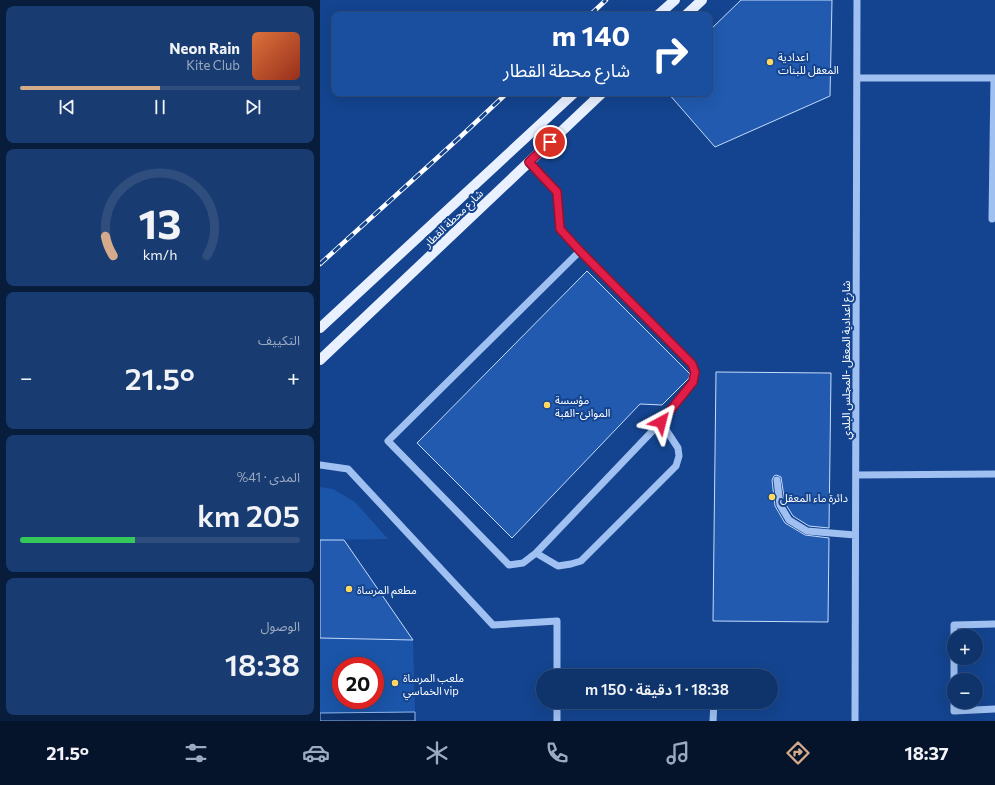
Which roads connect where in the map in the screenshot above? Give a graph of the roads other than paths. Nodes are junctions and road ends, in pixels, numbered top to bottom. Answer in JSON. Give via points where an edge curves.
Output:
{"nodes":[{"id":1,"x":675,"y":0,"type":"edge"},
{"id":2,"x":702,"y":0,"type":"edge"},
{"id":3,"x":857,"y":0,"type":"edge"},
{"id":4,"x":661,"y":12,"type":"edge"},
{"id":5,"x":689,"y":12,"type":"edge"},
{"id":6,"x":857,"y":78,"type":"junction"},
{"id":7,"x":994,"y":78,"type":"edge"},
{"id":8,"x":571,"y":96,"type":"edge"},
{"id":9,"x":599,"y":96,"type":"edge"},
{"id":10,"x":529,"y":162,"type":"junction"},
{"id":11,"x":992,"y":219,"type":"dead end"},
{"id":12,"x":580,"y":251,"type":"junction"},
{"id":13,"x":320,"y":328,"type":"edge"},
{"id":14,"x":320,"y":360,"type":"edge"},
{"id":15,"x":661,"y":422,"type":"junction"},
{"id":16,"x":320,"y":465,"type":"edge"},
{"id":17,"x":995,"y":474,"type":"edge"},
{"id":18,"x":856,"y":475,"type":"junction"},
{"id":19,"x":777,"y":480,"type":"dead end"},
{"id":20,"x":855,"y":535,"type":"junction"},
{"id":21,"x":536,"y":553,"type":"junction"},
{"id":22,"x":995,"y":624,"type":"edge"},
{"id":23,"x":954,"y":629,"type":"edge"},
{"id":24,"x":557,"y":669,"type":"edge"},
{"id":25,"x":557,"y":709,"type":"edge"},
{"id":26,"x":714,"y":709,"type":"edge"},
{"id":27,"x":954,"y":709,"type":"edge"},
{"id":28,"x":995,"y":709,"type":"edge"},
{"id":29,"x":558,"y":721,"type":"edge"},
{"id":30,"x":713,"y":721,"type":"edge"},
{"id":31,"x":855,"y":721,"type":"edge"}],
"edges":[{"from":1,"to":4,"type":"main road"},
{"from":2,"to":5,"type":"main road"},
{"from":3,"to":6,"type":"street","name":"شارع اعدادية المعقل -المجلس البلدي"},
{"from":6,"to":7,"type":"street"},
{"from":6,"to":18,"type":"street","name":"شارع اعدادية المعقل -المجلس البلدي"},
{"from":7,"to":11,"type":"street"},
{"from":8,"to":13,"type":"main road","name":"شارع محطة القطار"},
{"from":9,"to":10,"type":"main road","name":"شارع محطة القطار"},
{"from":10,"to":12,"type":"street","via":[[557,192],[560,229]]},
{"from":10,"to":14,"type":"main road","name":"شارع محطة القطار"},
{"from":12,"to":15,"type":"street","via":[[692,364],[695,372],[693,382]]},
{"from":12,"to":21,"type":"street","via":[[388,441],[509,565],[523,563]]},
{"from":15,"to":21,"type":"street"},
{"from":15,"to":21,"type":"street","via":[[678,448],[676,466],[581,561],[558,566]]},
{"from":16,"to":24,"type":"street","via":[[348,469],[493,625],[557,621]]},
{"from":17,"to":18,"type":"street"},
{"from":18,"to":20,"type":"street","name":"شارع اعدادية المعقل -المجلس البلدي"},
{"from":19,"to":20,"type":"street","via":[[780,505],[789,520],[806,531]]},
{"from":20,"to":31,"type":"street","name":"شارع اعدادية المعقل -المجلس البلدي"},
{"from":22,"to":23,"type":"street","via":[[954,625]]},
{"from":25,"to":29,"type":"street"},
{"from":26,"to":30,"type":"street"},
{"from":27,"to":28,"type":"street"}]}
